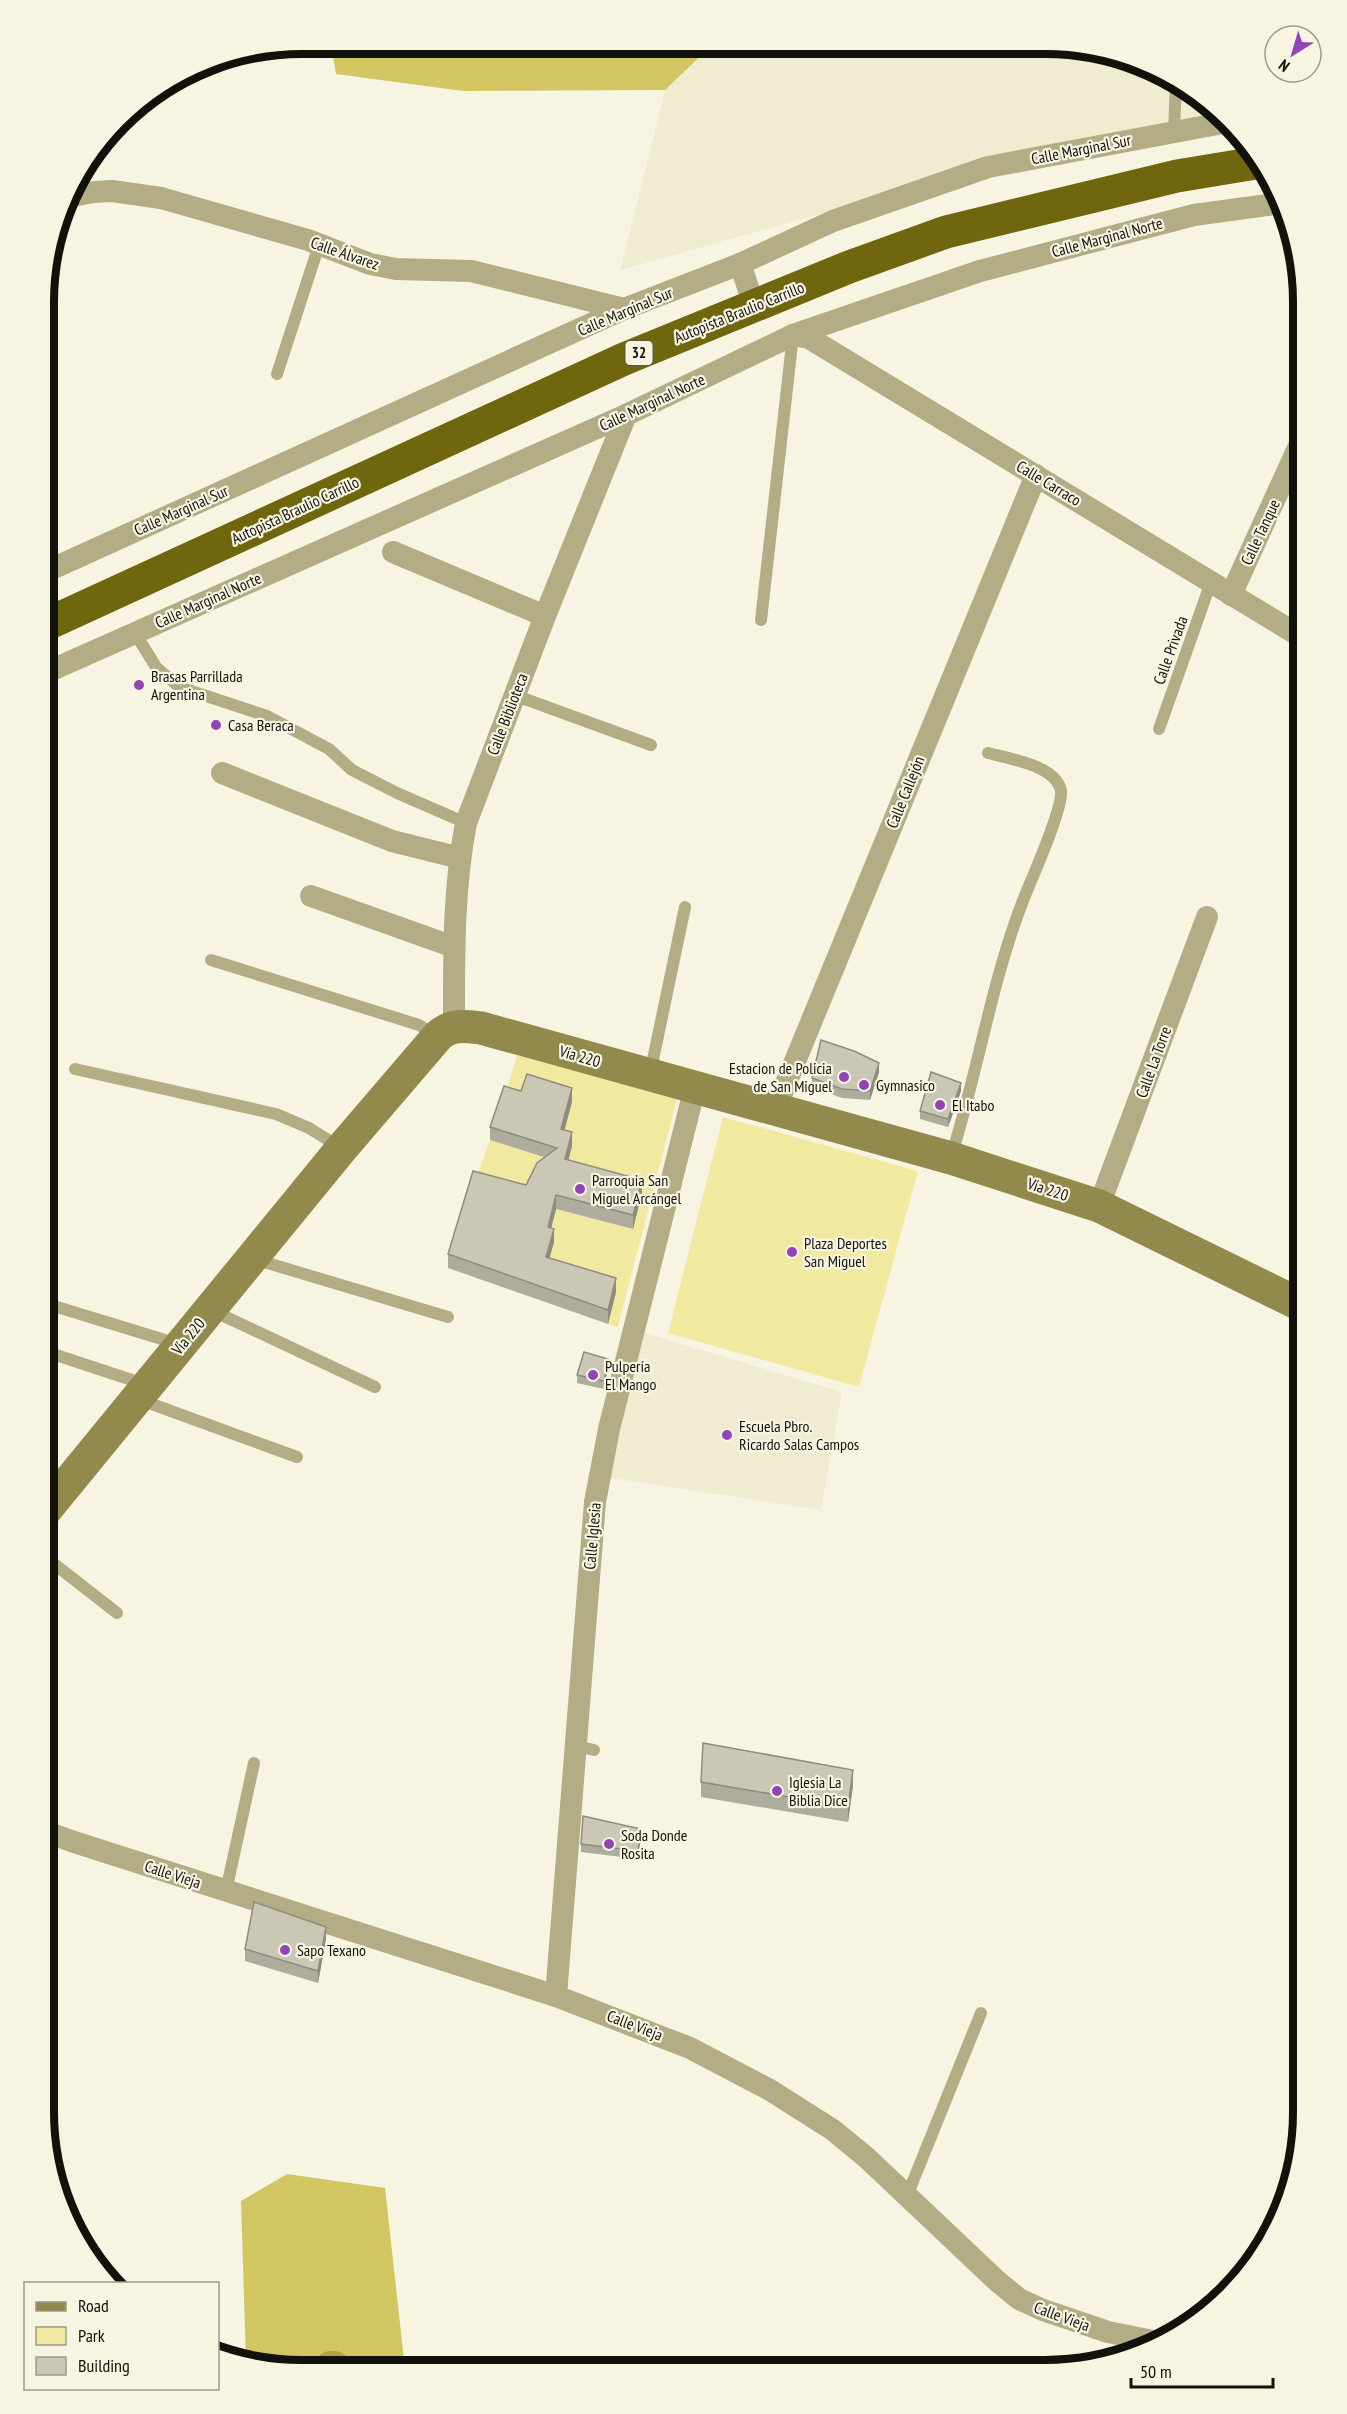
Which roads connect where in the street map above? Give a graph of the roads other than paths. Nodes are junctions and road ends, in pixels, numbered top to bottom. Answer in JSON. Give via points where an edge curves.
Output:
{"nodes":[{"id":1,"x":1176,"y":91,"type":"edge"},
{"id":2,"x":1217,"y":124,"type":"edge"},
{"id":3,"x":1174,"y":132,"type":"junction"},
{"id":4,"x":1251,"y":164,"type":"edge"},
{"id":5,"x":79,"y":195,"type":"edge"},
{"id":6,"x":1273,"y":204,"type":"edge"},
{"id":7,"x":319,"y":245,"type":"junction"},
{"id":8,"x":740,"y":264,"type":"junction"},
{"id":9,"x":754,"y":305,"type":"junction"},
{"id":10,"x":624,"y":309,"type":"junction"},
{"id":11,"x":793,"y":335,"type":"junction"},
{"id":12,"x":277,"y":374,"type":"dead end"},
{"id":13,"x":626,"y":415,"type":"junction"},
{"id":14,"x":1293,"y":461,"type":"edge"},
{"id":15,"x":1036,"y":475,"type":"junction"},
{"id":16,"x":393,"y":552,"type":"dead end"},
{"id":17,"x":54,"y":568,"type":"edge"},
{"id":18,"x":1211,"y":582,"type":"junction"},
{"id":19,"x":1232,"y":595,"type":"junction"},
{"id":20,"x":545,"y":616,"type":"junction"},
{"id":21,"x":761,"y":620,"type":"dead end"},
{"id":22,"x":54,"y":621,"type":"edge"},
{"id":23,"x":1293,"y":632,"type":"edge"},
{"id":24,"x":135,"y":633,"type":"junction"},
{"id":25,"x":54,"y":669,"type":"edge"},
{"id":26,"x":514,"y":695,"type":"junction"},
{"id":27,"x":1159,"y":729,"type":"dead end"},
{"id":28,"x":651,"y":745,"type":"dead end"},
{"id":29,"x":988,"y":753,"type":"dead end"},
{"id":30,"x":222,"y":773,"type":"dead end"},
{"id":31,"x":466,"y":823,"type":"junction"},
{"id":32,"x":460,"y":858,"type":"junction"},
{"id":33,"x":311,"y":896,"type":"dead end"},
{"id":34,"x":685,"y":907,"type":"dead end"},
{"id":35,"x":1207,"y":917,"type":"dead end"},
{"id":36,"x":454,"y":946,"type":"junction"},
{"id":37,"x":211,"y":960,"type":"dead end"},
{"id":38,"x":446,"y":1031,"type":"junction"},
{"id":39,"x":75,"y":1069,"type":"dead end"},
{"id":40,"x":650,"y":1075,"type":"junction"},
{"id":41,"x":695,"y":1088,"type":"junction"},
{"id":42,"x":775,"y":1110,"type":"junction"},
{"id":43,"x":342,"y":1148,"type":"junction"},
{"id":44,"x":951,"y":1158,"type":"junction"},
{"id":45,"x":1099,"y":1206,"type":"junction"},
{"id":46,"x":252,"y":1258,"type":"junction"},
{"id":47,"x":1293,"y":1301,"type":"edge"},
{"id":48,"x":54,"y":1306,"type":"edge"},
{"id":49,"x":210,"y":1309,"type":"junction"},
{"id":50,"x":448,"y":1317,"type":"dead end"},
{"id":51,"x":182,"y":1345,"type":"junction"},
{"id":52,"x":54,"y":1355,"type":"edge"},
{"id":53,"x":375,"y":1387,"type":"dead end"},
{"id":54,"x":142,"y":1392,"type":"junction"},
{"id":55,"x":297,"y":1457,"type":"dead end"},
{"id":56,"x":54,"y":1500,"type":"edge"},
{"id":57,"x":54,"y":1564,"type":"edge"},
{"id":58,"x":117,"y":1613,"type":"dead end"},
{"id":59,"x":254,"y":1763,"type":"dead end"},
{"id":60,"x":54,"y":1834,"type":"edge"},
{"id":61,"x":226,"y":1891,"type":"junction"},
{"id":62,"x":556,"y":1996,"type":"junction"},
{"id":63,"x":981,"y":2013,"type":"dead end"},
{"id":64,"x":907,"y":2196,"type":"junction"},
{"id":65,"x":1144,"y":2339,"type":"edge"}],
"edges":[{"from":1,"to":3,"type":"lane"},
{"from":2,"to":3,"type":"street","name":"Calle Marginal Sur"},
{"from":3,"to":8,"type":"street","name":"Calle Marginal Sur","via":[[988,167],[833,221]]},
{"from":4,"to":9,"type":"highway","name":"Autopista Braulio Carrillo","number":"32","via":[[1177,176],[946,232]]},
{"from":5,"to":7,"type":"street","name":"Calle Álvarez","via":[[112,192],[161,198]]},
{"from":6,"to":11,"type":"street","name":"Calle Marginal Norte","via":[[1194,215],[980,271]]},
{"from":7,"to":10,"type":"street","name":"Calle Álvarez","via":[[383,267],[471,271]]},
{"from":7,"to":12,"type":"lane"},
{"from":8,"to":9,"type":"street"},
{"from":8,"to":10,"type":"street","name":"Calle Marginal Sur"},
{"from":9,"to":22,"type":"highway","name":"Autopista Braulio Carrillo","number":"32","via":[[624,359]]},
{"from":10,"to":17,"type":"street","name":"Calle Marginal Sur"},
{"from":11,"to":13,"type":"street","name":"Calle Marginal Norte"},
{"from":11,"to":15,"type":"street","name":"Calle Carraco","via":[[809,338]]},
{"from":11,"to":21,"type":"lane"},
{"from":13,"to":20,"type":"street","name":"Calle Biblioteca"},
{"from":13,"to":24,"type":"street","name":"Calle Marginal Norte"},
{"from":14,"to":19,"type":"street","name":"Calle Tanque"},
{"from":15,"to":18,"type":"street","name":"Calle Carraco"},
{"from":15,"to":42,"type":"street","name":"Calle Callejón"},
{"from":16,"to":20,"type":"street"},
{"from":18,"to":19,"type":"street","name":"Calle Carraco"},
{"from":18,"to":27,"type":"lane","name":"Calle Privada"},
{"from":19,"to":23,"type":"street","name":"Calle Carraco"},
{"from":20,"to":26,"type":"street","name":"Calle Biblioteca"},
{"from":24,"to":25,"type":"street","name":"Calle Marginal Norte"},
{"from":24,"to":31,"type":"lane","via":[[156,667],[179,687],[267,716],[329,749],[352,770]]},
{"from":26,"to":28,"type":"lane"},
{"from":26,"to":31,"type":"street","name":"Calle Biblioteca"},
{"from":29,"to":44,"type":"lane","via":[[1041,768],[1056,780],[1061,793],[1054,822],[1011,931]]},
{"from":30,"to":32,"type":"street","via":[[392,841]]},
{"from":31,"to":32,"type":"street","name":"Calle Biblioteca"},
{"from":32,"to":36,"type":"street","name":"Calle Biblioteca"},
{"from":33,"to":36,"type":"street"},
{"from":34,"to":40,"type":"lane"},
{"from":35,"to":45,"type":"street","name":"Calle La Torre"},
{"from":36,"to":38,"type":"street","name":"Calle Biblioteca"},
{"from":37,"to":38,"type":"lane"},
{"from":38,"to":40,"type":"main road","name":"Vía 220","via":[[481,1028]]},
{"from":38,"to":43,"type":"main road","name":"Vía 220"},
{"from":39,"to":43,"type":"lane","via":[[276,1114]]},
{"from":40,"to":41,"type":"main road","name":"Vía 220"},
{"from":41,"to":42,"type":"main road","name":"Vía 220"},
{"from":41,"to":62,"type":"street","name":"Calle Iglesia","via":[[609,1428],[595,1502],[585,1748]]},
{"from":42,"to":44,"type":"main road","name":"Vía 220"},
{"from":43,"to":46,"type":"main road","name":"Vía 220"},
{"from":44,"to":45,"type":"main road","name":"Vía 220"},
{"from":45,"to":47,"type":"main road","name":"Vía 220"},
{"from":46,"to":49,"type":"main road","name":"Vía 220"},
{"from":46,"to":50,"type":"lane"},
{"from":48,"to":51,"type":"lane"},
{"from":49,"to":51,"type":"main road","name":"Vía 220"},
{"from":49,"to":53,"type":"lane"},
{"from":51,"to":54,"type":"main road","name":"Vía 220"},
{"from":52,"to":54,"type":"lane"},
{"from":54,"to":55,"type":"lane"},
{"from":54,"to":56,"type":"main road","name":"Vía 220"},
{"from":57,"to":58,"type":"lane"},
{"from":59,"to":61,"type":"lane"},
{"from":60,"to":61,"type":"street","name":"Calle Vieja"},
{"from":61,"to":62,"type":"street","name":"Calle Vieja"},
{"from":62,"to":64,"type":"street","name":"Calle Vieja","via":[[690,2048],[770,2090],[833,2130]]},
{"from":63,"to":64,"type":"lane"},
{"from":64,"to":65,"type":"street","name":"Calle Vieja","via":[[1019,2299],[1108,2332]]}]}
